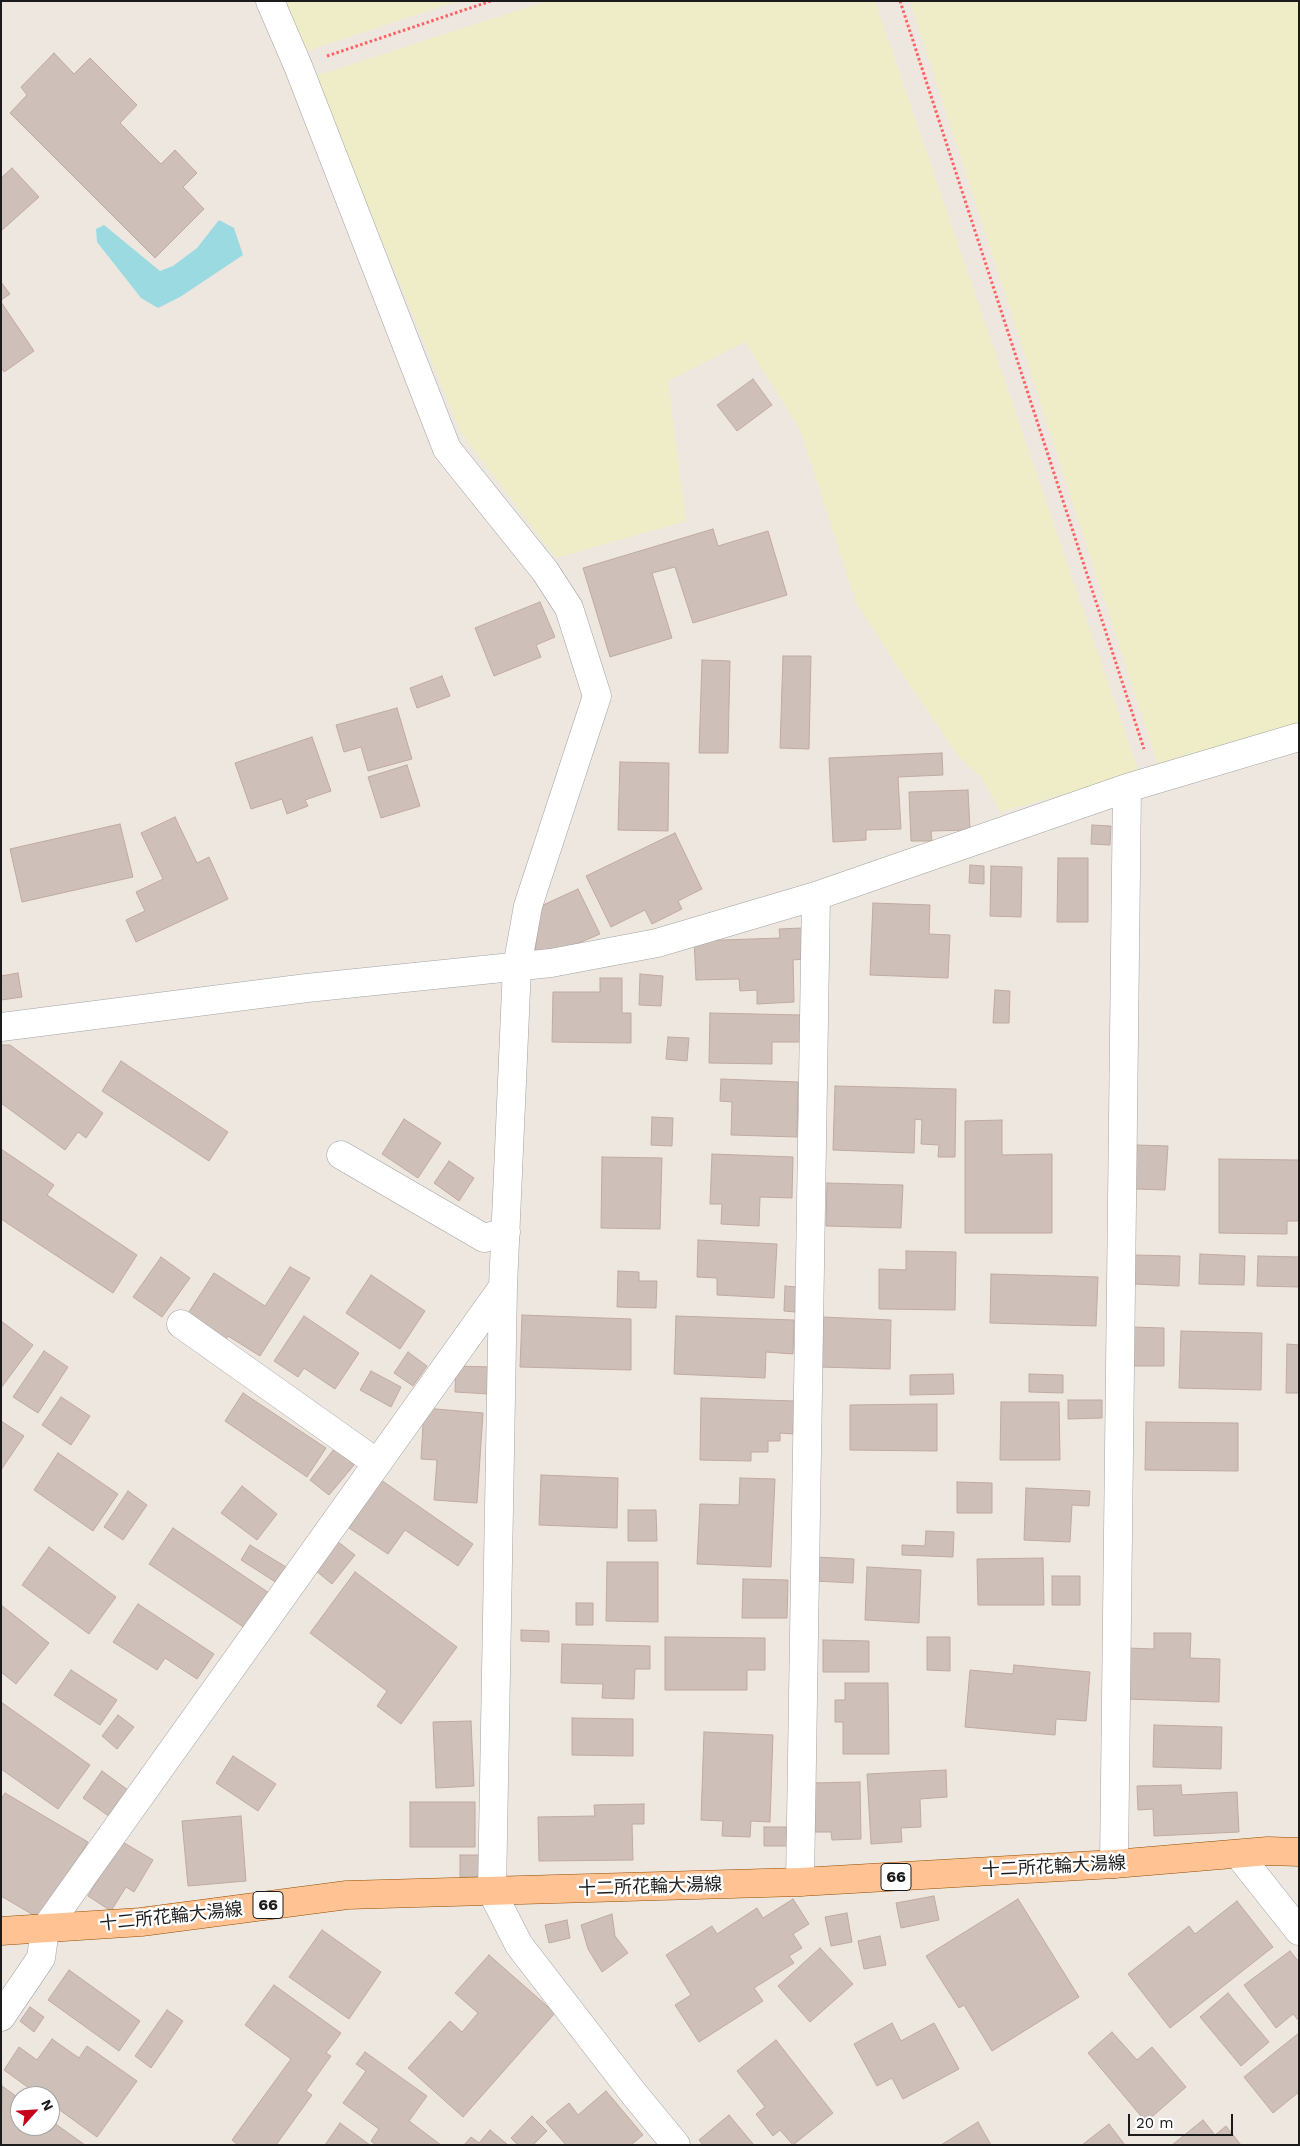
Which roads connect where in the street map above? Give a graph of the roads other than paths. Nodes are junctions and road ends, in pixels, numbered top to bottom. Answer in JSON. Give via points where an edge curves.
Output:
{"nodes":[{"id":1,"x":270,"y":1,"type":"edge"},
{"id":2,"x":1299,"y":737,"type":"edge"},
{"id":3,"x":1127,"y":788,"type":"junction"},
{"id":4,"x":816,"y":896,"type":"junction"},
{"id":5,"x":517,"y":967,"type":"junction"},
{"id":6,"x":1,"y":1027,"type":"edge"},
{"id":7,"x":341,"y":1155,"type":"dead end"},
{"id":8,"x":506,"y":1232,"type":"junction"},
{"id":9,"x":503,"y":1287,"type":"junction"},
{"id":10,"x":181,"y":1324,"type":"dead end"},
{"id":11,"x":377,"y":1463,"type":"junction"},
{"id":12,"x":1299,"y":1852,"type":"edge"},
{"id":13,"x":1238,"y":1854,"type":"junction"},
{"id":14,"x":1114,"y":1864,"type":"junction"},
{"id":15,"x":800,"y":1882,"type":"junction"},
{"id":16,"x":492,"y":1892,"type":"junction"},
{"id":17,"x":44,"y":1929,"type":"junction"},
{"id":18,"x":1,"y":1931,"type":"edge"},
{"id":19,"x":1299,"y":1932,"type":"edge"},
{"id":20,"x":1,"y":2017,"type":"edge"},
{"id":21,"x":669,"y":2142,"type":"edge"}],
"edges":[{"from":1,"to":5,"type":"street","via":[[447,449],[545,570],[569,608],[597,696],[528,906]]},
{"from":2,"to":3,"type":"street"},
{"from":3,"to":4,"type":"street"},
{"from":3,"to":14,"type":"street"},
{"from":4,"to":5,"type":"street","via":[[657,943]]},
{"from":4,"to":15,"type":"street"},
{"from":5,"to":6,"type":"street","via":[[307,988]]},
{"from":5,"to":8,"type":"street"},
{"from":7,"to":8,"type":"street","via":[[484,1238]]},
{"from":8,"to":9,"type":"street"},
{"from":9,"to":11,"type":"street"},
{"from":9,"to":16,"type":"street"},
{"from":10,"to":11,"type":"street"},
{"from":11,"to":17,"type":"street"},
{"from":12,"to":13,"type":"main road","name":"十二所花輪大湯線","number":"66"},
{"from":13,"to":14,"type":"main road","name":"十二所花輪大湯線","number":"66"},
{"from":13,"to":19,"type":"street"},
{"from":14,"to":15,"type":"main road","name":"十二所花輪大湯線","number":"66"},
{"from":15,"to":16,"type":"main road","name":"十二所花輪大湯線","number":"66"},
{"from":16,"to":17,"type":"main road","name":"十二所花輪大湯線","number":"66","via":[[347,1895],[141,1922]]},
{"from":16,"to":21,"type":"street","via":[[519,1945]]},
{"from":17,"to":18,"type":"main road","name":"十二所花輪大湯線","number":"66"},
{"from":17,"to":20,"type":"street","via":[[41,1958]]}]}
